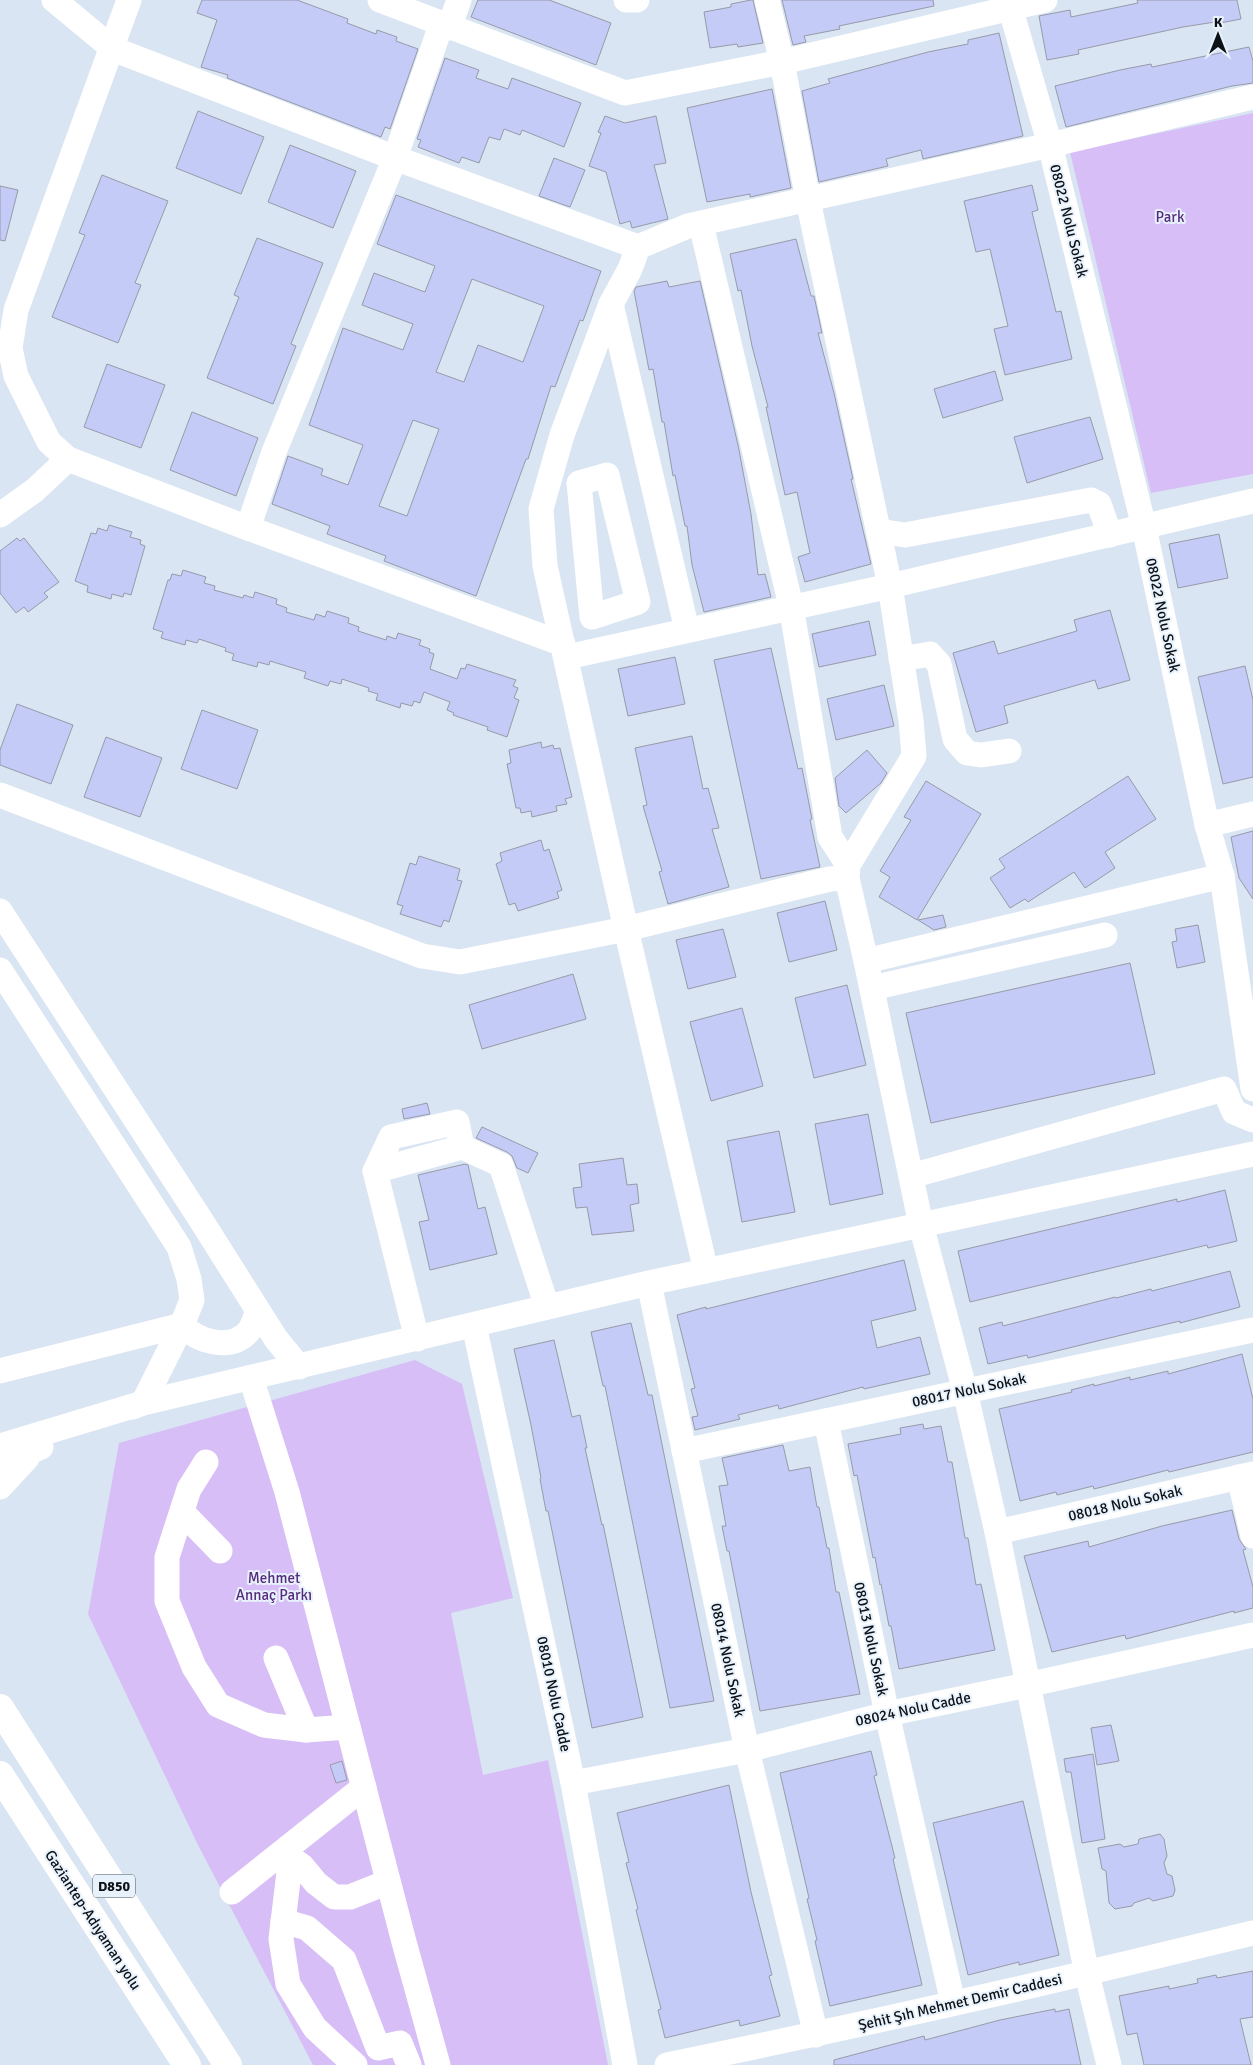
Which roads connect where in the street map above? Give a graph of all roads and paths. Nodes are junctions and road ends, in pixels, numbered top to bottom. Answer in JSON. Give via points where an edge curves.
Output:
{"nodes":[{"id":1,"x":54,"y":0,"type":"edge"},
{"id":2,"x":130,"y":0,"type":"edge"},
{"id":3,"x":380,"y":0,"type":"edge"},
{"id":4,"x":459,"y":0,"type":"edge"},
{"id":5,"x":626,"y":0,"type":"edge"},
{"id":6,"x":637,"y":0,"type":"edge"},
{"id":7,"x":767,"y":0,"type":"edge"},
{"id":8,"x":1045,"y":0,"type":"edge"},
{"id":9,"x":1009,"y":4,"type":"edge"},
{"id":10,"x":445,"y":26,"type":"junction"},
{"id":11,"x":113,"y":49,"type":"junction"},
{"id":12,"x":782,"y":62,"type":"junction"},
{"id":13,"x":1253,"y":97,"type":"edge"},
{"id":14,"x":1050,"y":145,"type":"junction"},
{"id":15,"x":395,"y":158,"type":"junction"},
{"id":16,"x":808,"y":200,"type":"junction"},
{"id":17,"x":701,"y":224,"type":"junction"},
{"id":18,"x":638,"y":247,"type":"junction"},
{"id":19,"x":611,"y":304,"type":"junction"},
{"id":20,"x":5,"y":347,"type":"edge"},
{"id":21,"x":68,"y":459,"type":"junction"},
{"id":22,"x":1253,"y":501,"type":"edge"},
{"id":23,"x":0,"y":515,"type":"edge"},
{"id":24,"x":1144,"y":527,"type":"junction"},
{"id":25,"x":248,"y":528,"type":"junction"},
{"id":26,"x":879,"y":531,"type":"junction"},
{"id":27,"x":1110,"y":535,"type":"junction"},
{"id":28,"x":673,"y":571,"type":"junction"},
{"id":29,"x":633,"y":580,"type":"junction"},
{"id":30,"x":890,"y":586,"type":"junction"},
{"id":31,"x":792,"y":606,"type":"junction"},
{"id":32,"x":687,"y":630,"type":"junction"},
{"id":33,"x":565,"y":650,"type":"junction"},
{"id":34,"x":901,"y":659,"type":"junction"},
{"id":35,"x":1009,"y":750,"type":"dead end"},
{"id":36,"x":0,"y":795,"type":"edge"},
{"id":37,"x":1253,"y":814,"type":"edge"},
{"id":38,"x":1207,"y":825,"type":"junction"},
{"id":39,"x":848,"y":872,"type":"junction"},
{"id":40,"x":1222,"y":876,"type":"junction"},
{"id":41,"x":0,"y":912,"type":"edge"},
{"id":42,"x":626,"y":929,"type":"junction"},
{"id":43,"x":1105,"y":935,"type":"dead end"},
{"id":44,"x":866,"y":961,"type":"junction"},
{"id":45,"x":0,"y":970,"type":"edge"},
{"id":46,"x":872,"y":988,"type":"junction"},
{"id":47,"x":1253,"y":1089,"type":"edge"},
{"id":48,"x":1253,"y":1120,"type":"edge"},
{"id":49,"x":1253,"y":1154,"type":"edge"},
{"id":50,"x":911,"y":1176,"type":"junction"},
{"id":51,"x":921,"y":1225,"type":"junction"},
{"id":52,"x":706,"y":1272,"type":"junction"},
{"id":53,"x":649,"y":1283,"type":"junction"},
{"id":54,"x":547,"y":1307,"type":"junction"},
{"id":55,"x":258,"y":1311,"type":"junction"},
{"id":56,"x":182,"y":1325,"type":"junction"},
{"id":57,"x":474,"y":1325,"type":"junction"},
{"id":58,"x":1253,"y":1330,"type":"edge"},
{"id":59,"x":417,"y":1339,"type":"junction"},
{"id":60,"x":299,"y":1366,"type":"junction"},
{"id":61,"x":0,"y":1371,"type":"edge"},
{"id":62,"x":251,"y":1378,"type":"junction"},
{"id":63,"x":965,"y":1391,"type":"junction"},
{"id":64,"x":143,"y":1403,"type":"junction"},
{"id":65,"x":826,"y":1421,"type":"junction"},
{"id":66,"x":50,"y":1431,"type":"junction"},
{"id":67,"x":0,"y":1433,"type":"edge"},
{"id":68,"x":0,"y":1446,"type":"edge"},
{"id":69,"x":35,"y":1450,"type":"junction"},
{"id":70,"x":684,"y":1451,"type":"junction"},
{"id":71,"x":206,"y":1462,"type":"dead end"},
{"id":72,"x":0,"y":1466,"type":"edge"},
{"id":73,"x":1246,"y":1476,"type":"edge"},
{"id":74,"x":0,"y":1487,"type":"edge"},
{"id":75,"x":182,"y":1512,"type":"junction"},
{"id":76,"x":997,"y":1532,"type":"junction"},
{"id":77,"x":1253,"y":1536,"type":"edge"},
{"id":78,"x":220,"y":1551,"type":"dead end"},
{"id":79,"x":1253,"y":1635,"type":"edge"},
{"id":80,"x":276,"y":1658,"type":"dead end"},
{"id":81,"x":1027,"y":1686,"type":"junction"},
{"id":82,"x":0,"y":1708,"type":"edge"},
{"id":83,"x":887,"y":1714,"type":"junction"},
{"id":84,"x":348,"y":1727,"type":"junction"},
{"id":85,"x":306,"y":1730,"type":"junction"},
{"id":86,"x":747,"y":1750,"type":"junction"},
{"id":87,"x":0,"y":1775,"type":"edge"},
{"id":88,"x":573,"y":1783,"type":"junction"},
{"id":89,"x":364,"y":1787,"type":"junction"},
{"id":90,"x":289,"y":1852,"type":"junction"},
{"id":91,"x":388,"y":1882,"type":"junction"},
{"id":92,"x":232,"y":1892,"type":"dead end"},
{"id":93,"x":283,"y":1921,"type":"junction"},
{"id":94,"x":1253,"y":1934,"type":"edge"},
{"id":95,"x":1087,"y":1974,"type":"junction"},
{"id":96,"x":953,"y":2003,"type":"junction"},
{"id":97,"x":816,"y":2035,"type":"junction"},
{"id":98,"x":187,"y":2065,"type":"edge"},
{"id":99,"x":228,"y":2065,"type":"edge"},
{"id":100,"x":355,"y":2065,"type":"edge"},
{"id":101,"x":408,"y":2065,"type":"edge"},
{"id":102,"x":438,"y":2065,"type":"edge"},
{"id":103,"x":625,"y":2065,"type":"edge"},
{"id":104,"x":667,"y":2065,"type":"edge"},
{"id":105,"x":1109,"y":2065,"type":"edge"}],
"edges":[{"from":1,"to":11,"type":"street"},
{"from":2,"to":11,"type":"street"},
{"from":3,"to":10,"type":"street"},
{"from":4,"to":10,"type":"street"},
{"from":5,"to":6,"type":"street"},
{"from":7,"to":12,"type":"street"},
{"from":8,"to":9,"type":"street"},
{"from":9,"to":12,"type":"street"},
{"from":9,"to":14,"type":"street","name":"08022 Nolu Sokak"},
{"from":10,"to":12,"type":"street","via":[[625,93]]},
{"from":10,"to":15,"type":"street"},
{"from":11,"to":15,"type":"street"},
{"from":11,"to":20,"type":"street"},
{"from":12,"to":16,"type":"street"},
{"from":13,"to":14,"type":"street"},
{"from":14,"to":16,"type":"street"},
{"from":14,"to":24,"type":"street","name":"08022 Nolu Sokak"},
{"from":15,"to":18,"type":"street"},
{"from":15,"to":25,"type":"street","via":[[274,452]]},
{"from":16,"to":17,"type":"street"},
{"from":16,"to":26,"type":"street"},
{"from":17,"to":18,"type":"street","via":[[688,226]]},
{"from":17,"to":31,"type":"street"},
{"from":18,"to":19,"type":"street"},
{"from":19,"to":28,"type":"street"},
{"from":19,"to":33,"type":"street","via":[[562,435],[542,509],[545,566]]},
{"from":20,"to":21,"type":"street","via":[[48,442]]},
{"from":21,"to":23,"type":"street","via":[[35,490]]},
{"from":21,"to":25,"type":"street"},
{"from":22,"to":24,"type":"street"},
{"from":24,"to":27,"type":"street"},
{"from":24,"to":38,"type":"street","name":"08022 Nolu Sokak"},
{"from":25,"to":33,"type":"street"},
{"from":26,"to":27,"type":"street","via":[[905,535],[1091,500],[1099,504]]},
{"from":26,"to":30,"type":"street"},
{"from":27,"to":30,"type":"street"},
{"from":28,"to":29,"type":"street"},
{"from":28,"to":32,"type":"street"},
{"from":29,"to":29,"type":"street","via":[[638,602],[592,617],[579,483],[607,475]]},
{"from":30,"to":31,"type":"street"},
{"from":30,"to":34,"type":"street"},
{"from":31,"to":32,"type":"street"},
{"from":31,"to":39,"type":"street","via":[[830,837]]},
{"from":32,"to":33,"type":"street"},
{"from":33,"to":42,"type":"street"},
{"from":34,"to":35,"type":"street","via":[[930,654],[939,664],[956,740],[967,753],[981,755]]},
{"from":34,"to":39,"type":"street","via":[[914,756]]},
{"from":36,"to":42,"type":"street","via":[[422,956],[460,962]]},
{"from":37,"to":38,"type":"street"},
{"from":38,"to":40,"type":"street","name":"08022 Nolu Sokak"},
{"from":39,"to":42,"type":"street"},
{"from":39,"to":44,"type":"street"},
{"from":40,"to":44,"type":"street"},
{"from":40,"to":47,"type":"street","name":"08022 Nolu Sokak"},
{"from":41,"to":55,"type":"street"},
{"from":42,"to":52,"type":"street"},
{"from":43,"to":46,"type":"street"},
{"from":44,"to":46,"type":"street"},
{"from":45,"to":56,"type":"street","via":[[180,1247],[192,1300]]},
{"from":46,"to":50,"type":"street"},
{"from":48,"to":50,"type":"street","via":[[1234,1112],[1224,1089]]},
{"from":49,"to":51,"type":"street"},
{"from":50,"to":51,"type":"street"},
{"from":51,"to":52,"type":"street"},
{"from":51,"to":63,"type":"street"},
{"from":52,"to":53,"type":"street"},
{"from":53,"to":54,"type":"street"},
{"from":53,"to":70,"type":"street","name":"08014 Nolu Sokak"},
{"from":54,"to":57,"type":"street"},
{"from":54,"to":59,"type":"street","via":[[501,1165],[462,1148],[457,1122],[391,1137],[375,1171]]},
{"from":55,"to":56,"type":"street","via":[[250,1331],[238,1340],[221,1343],[200,1340]]},
{"from":55,"to":60,"type":"street"},
{"from":56,"to":61,"type":"street"},
{"from":56,"to":64,"type":"street"},
{"from":57,"to":59,"type":"street"},
{"from":57,"to":88,"type":"street","name":"08010 Nolu Cadde"},
{"from":58,"to":63,"type":"street","name":"08017 Nolu Sokak"},
{"from":59,"to":60,"type":"street"},
{"from":60,"to":62,"type":"street"},
{"from":62,"to":64,"type":"street"},
{"from":62,"to":84,"type":"street","via":[[287,1492]]},
{"from":63,"to":65,"type":"street","name":"08017 Nolu Sokak"},
{"from":63,"to":76,"type":"street"},
{"from":64,"to":66,"type":"street"},
{"from":64,"to":69,"type":"street"},
{"from":65,"to":70,"type":"street","name":"08017 Nolu Sokak"},
{"from":65,"to":83,"type":"street","name":"08013 Nolu Sokak"},
{"from":66,"to":67,"type":"street"},
{"from":66,"to":68,"type":"street"},
{"from":69,"to":72,"type":"street"},
{"from":69,"to":74,"type":"street"},
{"from":70,"to":86,"type":"street","name":"08014 Nolu Sokak"},
{"from":71,"to":75,"type":"street","via":[[189,1489]]},
{"from":73,"to":76,"type":"street","name":"08018 Nolu Sokak"},
{"from":73,"to":77,"type":"street"},
{"from":75,"to":78,"type":"street"},
{"from":75,"to":85,"type":"street","via":[[166,1557],[167,1601],[194,1667],[218,1705],[264,1725]]},
{"from":76,"to":81,"type":"street"},
{"from":79,"to":81,"type":"street","name":"08024 Nolu Cadde"},
{"from":80,"to":85,"type":"street"},
{"from":81,"to":83,"type":"street","name":"08024 Nolu Cadde"},
{"from":81,"to":95,"type":"street"},
{"from":82,"to":99,"type":"highway","number":"D850"},
{"from":83,"to":86,"type":"street","name":"08024 Nolu Cadde"},
{"from":83,"to":96,"type":"street","name":"08013 Nolu Sokak"},
{"from":84,"to":85,"type":"street"},
{"from":84,"to":89,"type":"street"},
{"from":86,"to":88,"type":"street","name":"08024 Nolu Cadde"},
{"from":86,"to":97,"type":"street","name":"08014 Nolu Sokak"},
{"from":87,"to":98,"type":"highway","name":"Gaziantep-Adıyaman yolu","number":"D850"},
{"from":88,"to":103,"type":"street","name":"08010 Nolu Cadde"},
{"from":89,"to":90,"type":"street"},
{"from":89,"to":91,"type":"street"},
{"from":90,"to":91,"type":"street","via":[[316,1883],[334,1897],[350,1897]]},
{"from":90,"to":92,"type":"street"},
{"from":90,"to":93,"type":"street"},
{"from":91,"to":102,"type":"street"},
{"from":93,"to":100,"type":"street","via":[[281,1939],[288,1984],[315,2028]]},
{"from":93,"to":101,"type":"street","via":[[307,1928],[344,1960],[378,2048],[400,2043]]},
{"from":94,"to":95,"type":"street","name":"Şehit Şıh Mehmet Demir Caddesi"},
{"from":95,"to":96,"type":"street","name":"Şehit Şıh Mehmet Demir Caddesi"},
{"from":95,"to":105,"type":"street"},
{"from":96,"to":97,"type":"street","name":"Şehit Şıh Mehmet Demir Caddesi"},
{"from":97,"to":104,"type":"street","name":"Şehit Şıh Mehmet Demir Caddesi"}]}
